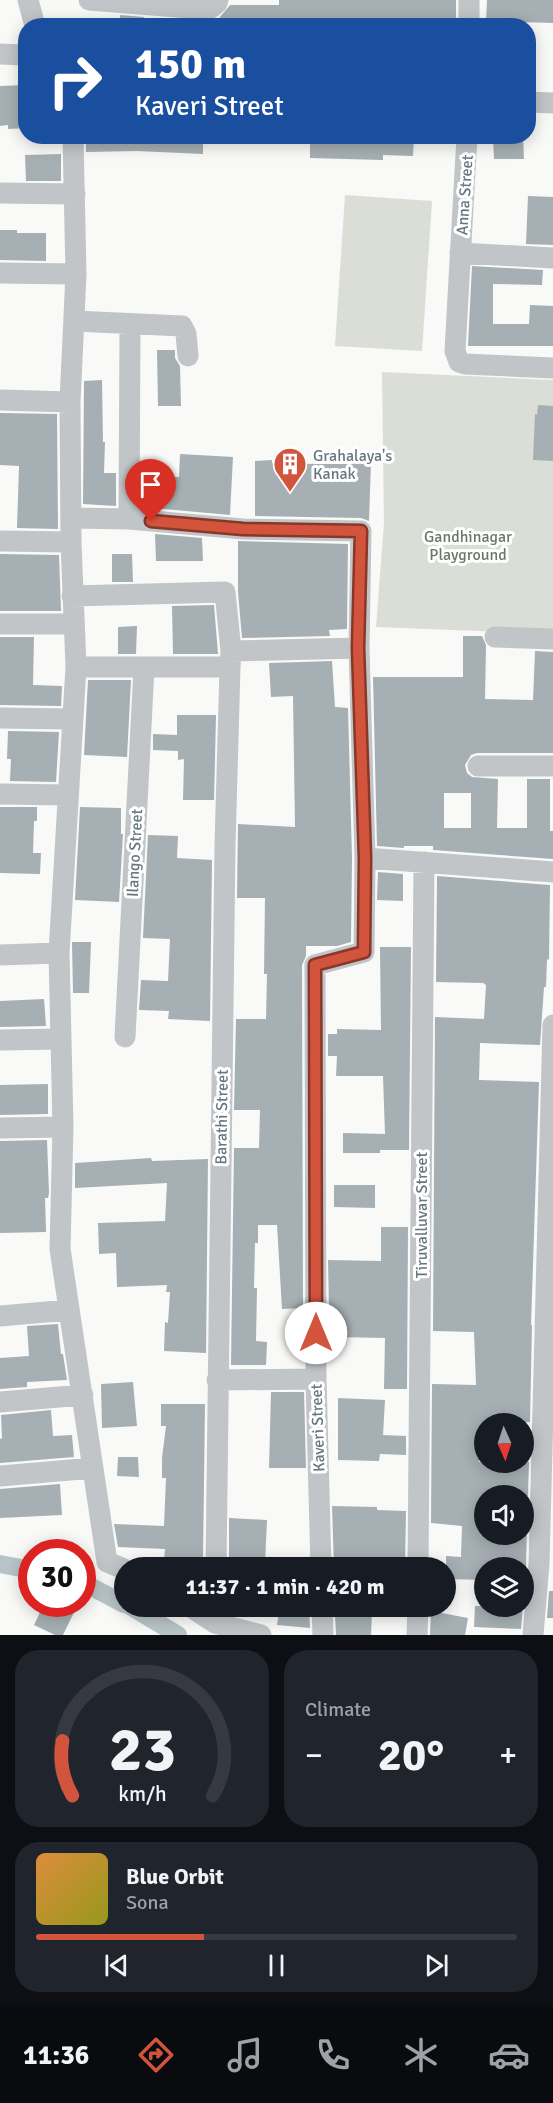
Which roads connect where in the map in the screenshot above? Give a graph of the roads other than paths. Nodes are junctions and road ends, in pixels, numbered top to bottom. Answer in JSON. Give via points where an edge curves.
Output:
{"nodes":[{"id":1,"x":28,"y":0,"type":"edge"},
{"id":2,"x":89,"y":0,"type":"edge"},
{"id":3,"x":218,"y":0,"type":"edge"},
{"id":4,"x":469,"y":0,"type":"edge"},
{"id":5,"x":33,"y":18,"type":"edge"},
{"id":6,"x":470,"y":18,"type":"edge"},
{"id":7,"x":0,"y":54,"type":"edge"},
{"id":8,"x":18,"y":55,"type":"edge"},
{"id":9,"x":536,"y":102,"type":"edge"},
{"id":10,"x":553,"y":103,"type":"edge"},
{"id":11,"x":73,"y":144,"type":"edge"},
{"id":12,"x":467,"y":144,"type":"edge"},
{"id":13,"x":0,"y":193,"type":"edge"},
{"id":14,"x":75,"y":194,"type":"junction"},
{"id":15,"x":460,"y":253,"type":"junction"},
{"id":16,"x":553,"y":258,"type":"edge"},
{"id":17,"x":0,"y":273,"type":"edge"},
{"id":18,"x":76,"y":274,"type":"junction"},
{"id":19,"x":74,"y":321,"type":"junction"},
{"id":20,"x":130,"y":325,"type":"junction"},
{"id":21,"x":188,"y":356,"type":"dead end"},
{"id":22,"x":553,"y":368,"type":"edge"},
{"id":23,"x":0,"y":400,"type":"edge"},
{"id":24,"x":70,"y":402,"type":"junction"},
{"id":25,"x":72,"y":518,"type":"junction"},
{"id":26,"x":129,"y":519,"type":"junction"},
{"id":27,"x":0,"y":541,"type":"edge"},
{"id":28,"x":71,"y":542,"type":"junction"},
{"id":29,"x":72,"y":596,"type":"junction"},
{"id":30,"x":0,"y":624,"type":"edge"},
{"id":31,"x":73,"y":624,"type":"junction"},
{"id":32,"x":495,"y":637,"type":"dead end"},
{"id":33,"x":553,"y":639,"type":"edge"},
{"id":34,"x":358,"y":648,"type":"junction"},
{"id":35,"x":231,"y":659,"type":"junction"},
{"id":36,"x":76,"y":667,"type":"junction"},
{"id":37,"x":144,"y":668,"type":"junction"},
{"id":38,"x":0,"y":718,"type":"edge"},
{"id":39,"x":71,"y":719,"type":"junction"},
{"id":40,"x":478,"y":766,"type":"dead end"},
{"id":41,"x":553,"y":766,"type":"edge"},
{"id":42,"x":0,"y":794,"type":"edge"},
{"id":43,"x":68,"y":795,"type":"junction"},
{"id":44,"x":365,"y":858,"type":"junction"},
{"id":45,"x":424,"y":862,"type":"junction"},
{"id":46,"x":553,"y":872,"type":"edge"},
{"id":47,"x":60,"y":953,"type":"junction"},
{"id":48,"x":0,"y":955,"type":"edge"},
{"id":49,"x":553,"y":1025,"type":"edge"},
{"id":50,"x":125,"y":1037,"type":"dead end"},
{"id":51,"x":61,"y":1039,"type":"junction"},
{"id":52,"x":0,"y":1040,"type":"edge"},
{"id":53,"x":63,"y":1127,"type":"junction"},
{"id":54,"x":0,"y":1128,"type":"edge"},
{"id":55,"x":550,"y":1293,"type":"edge"},
{"id":56,"x":69,"y":1310,"type":"junction"},
{"id":57,"x":0,"y":1316,"type":"edge"},
{"id":58,"x":316,"y":1379,"type":"junction"},
{"id":59,"x":217,"y":1380,"type":"junction"},
{"id":60,"x":83,"y":1395,"type":"junction"},
{"id":61,"x":0,"y":1402,"type":"edge"},
{"id":62,"x":93,"y":1468,"type":"junction"},
{"id":63,"x":0,"y":1476,"type":"edge"},
{"id":64,"x":114,"y":1557,"type":"edge"},
{"id":65,"x":216,"y":1557,"type":"edge"},
{"id":66,"x":321,"y":1557,"type":"edge"},
{"id":67,"x":418,"y":1557,"type":"edge"},
{"id":68,"x":220,"y":1617,"type":"edge"},
{"id":69,"x":322,"y":1617,"type":"edge"},
{"id":70,"x":418,"y":1617,"type":"edge"},
{"id":71,"x":261,"y":1635,"type":"edge"},
{"id":72,"x":323,"y":1635,"type":"edge"},
{"id":73,"x":417,"y":1635,"type":"edge"},
{"id":74,"x":533,"y":1635,"type":"edge"}],
"edges":[{"from":1,"to":5,"type":"street"},
{"from":2,"to":3,"type":"street","via":[[202,9],[212,8]]},
{"from":4,"to":6,"type":"street"},
{"from":7,"to":8,"type":"street"},
{"from":9,"to":10,"type":"street"},
{"from":11,"to":14,"type":"street"},
{"from":12,"to":15,"type":"street","name":"Anna Street"},
{"from":13,"to":14,"type":"street"},
{"from":14,"to":18,"type":"street"},
{"from":15,"to":16,"type":"street"},
{"from":15,"to":22,"type":"street","name":"Anna Street","via":[[455,351],[459,362]]},
{"from":17,"to":18,"type":"street"},
{"from":18,"to":19,"type":"street"},
{"from":19,"to":20,"type":"street"},
{"from":19,"to":24,"type":"street"},
{"from":20,"to":21,"type":"street","via":[[182,326]]},
{"from":20,"to":26,"type":"street"},
{"from":23,"to":24,"type":"street"},
{"from":24,"to":25,"type":"street"},
{"from":25,"to":26,"type":"street"},
{"from":25,"to":28,"type":"street"},
{"from":26,"to":34,"type":"street","via":[[243,529],[361,531]]},
{"from":27,"to":28,"type":"street"},
{"from":28,"to":29,"type":"street"},
{"from":29,"to":31,"type":"street"},
{"from":29,"to":35,"type":"street","name":"Barathi Street","via":[[225,592]]},
{"from":30,"to":31,"type":"street"},
{"from":31,"to":36,"type":"street"},
{"from":32,"to":33,"type":"street"},
{"from":34,"to":35,"type":"street"},
{"from":34,"to":44,"type":"street"},
{"from":35,"to":37,"type":"street"},
{"from":35,"to":59,"type":"street","name":"Barathi Street"},
{"from":36,"to":37,"type":"street"},
{"from":36,"to":39,"type":"street"},
{"from":37,"to":50,"type":"street","name":"Ilango Street"},
{"from":38,"to":39,"type":"street"},
{"from":39,"to":43,"type":"street"},
{"from":40,"to":41,"type":"street"},
{"from":42,"to":43,"type":"street"},
{"from":43,"to":47,"type":"street"},
{"from":44,"to":45,"type":"street"},
{"from":44,"to":58,"type":"street","name":"Kaveri Street","via":[[364,952],[315,965]]},
{"from":45,"to":46,"type":"street"},
{"from":45,"to":67,"type":"street","name":"Tiruvalluvar Street"},
{"from":47,"to":48,"type":"street"},
{"from":47,"to":51,"type":"street"},
{"from":49,"to":55,"type":"street"},
{"from":51,"to":52,"type":"street"},
{"from":51,"to":53,"type":"street"},
{"from":53,"to":54,"type":"street"},
{"from":53,"to":56,"type":"street","via":[[60,1249]]},
{"from":55,"to":74,"type":"street"},
{"from":56,"to":57,"type":"street"},
{"from":56,"to":60,"type":"street"},
{"from":58,"to":59,"type":"street"},
{"from":58,"to":66,"type":"street","name":"Kaveri Street"},
{"from":59,"to":65,"type":"street","name":"Barathi Street"},
{"from":60,"to":61,"type":"street"},
{"from":60,"to":62,"type":"street"},
{"from":62,"to":63,"type":"street"},
{"from":62,"to":64,"type":"street"},
{"from":68,"to":71,"type":"street"},
{"from":69,"to":72,"type":"street"},
{"from":70,"to":73,"type":"street"}]}
